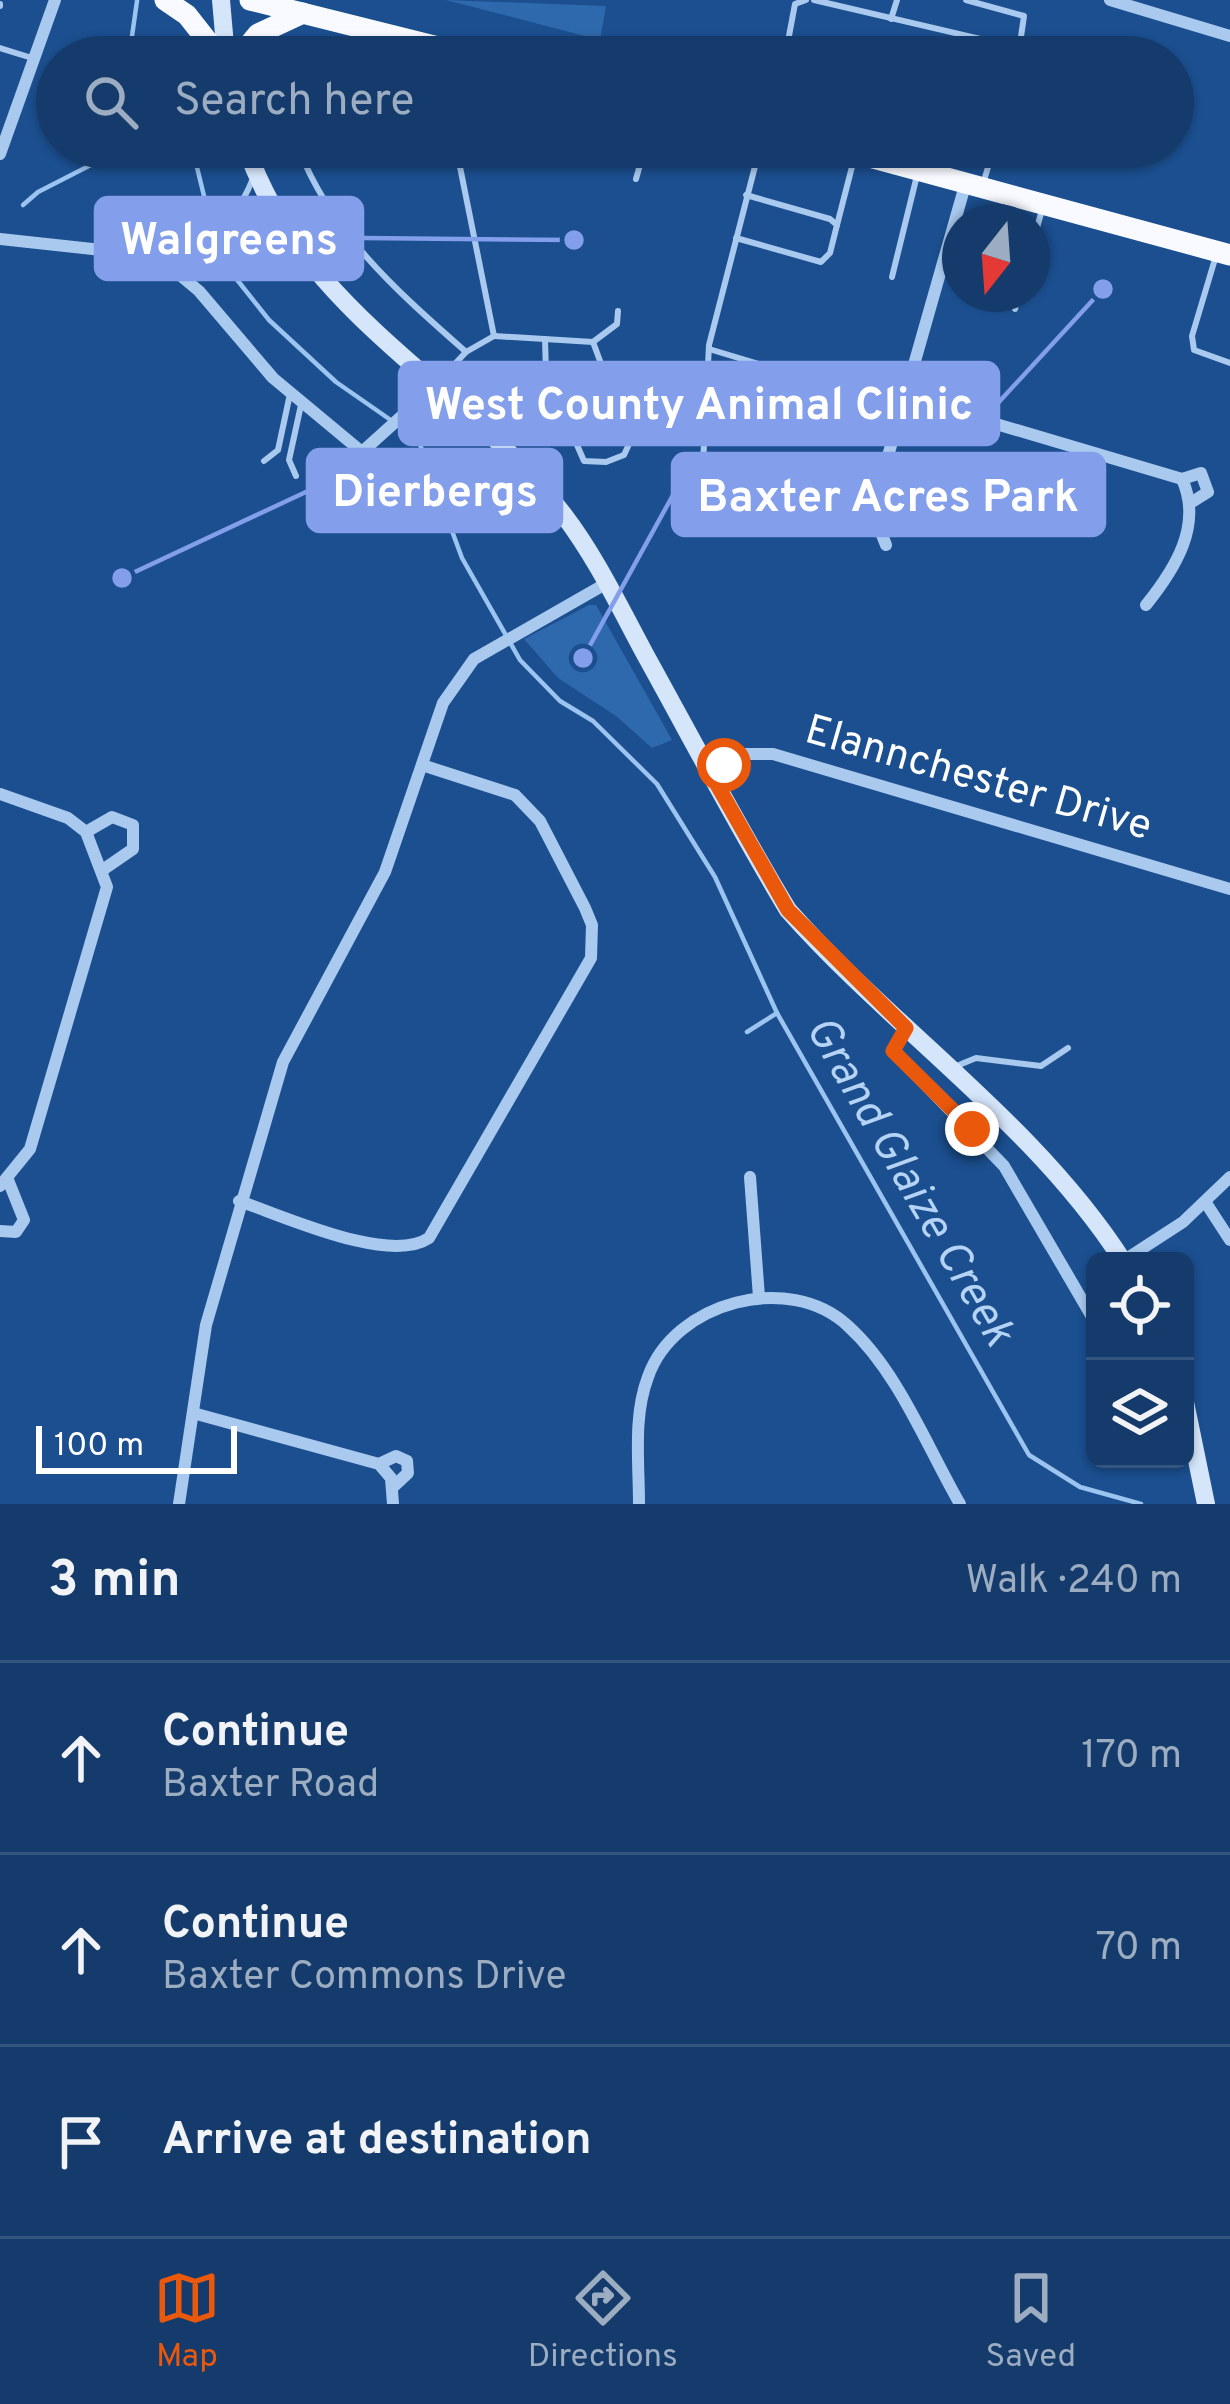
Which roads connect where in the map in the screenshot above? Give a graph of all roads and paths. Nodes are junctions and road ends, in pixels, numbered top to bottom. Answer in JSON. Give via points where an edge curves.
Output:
{"nodes":[{"id":1,"x":164,"y":0,"type":"edge"},
{"id":2,"x":221,"y":0,"type":"edge"},
{"id":3,"x":250,"y":0,"type":"edge"},
{"id":4,"x":810,"y":0,"type":"edge"},
{"id":5,"x":897,"y":0,"type":"edge"},
{"id":6,"x":966,"y":0,"type":"edge"},
{"id":7,"x":1110,"y":0,"type":"edge"},
{"id":8,"x":50,"y":2,"type":"edge"},
{"id":9,"x":296,"y":7,"type":"edge"},
{"id":10,"x":891,"y":19,"type":"junction"},
{"id":11,"x":39,"y":36,"type":"edge"},
{"id":12,"x":205,"y":36,"type":"edge"},
{"id":13,"x":222,"y":36,"type":"edge"},
{"id":14,"x":256,"y":36,"type":"edge"},
{"id":15,"x":377,"y":36,"type":"edge"},
{"id":16,"x":789,"y":36,"type":"edge"},
{"id":17,"x":954,"y":36,"type":"edge"},
{"id":18,"x":1021,"y":36,"type":"edge"},
{"id":19,"x":1230,"y":36,"type":"edge"},
{"id":20,"x":36,"y":46,"type":"edge"},
{"id":21,"x":0,"y":48,"type":"edge"},
{"id":22,"x":32,"y":58,"type":"junction"},
{"id":23,"x":0,"y":154,"type":"edge"},
{"id":24,"x":254,"y":168,"type":"edge"},
{"id":25,"x":306,"y":168,"type":"edge"},
{"id":26,"x":460,"y":168,"type":"edge"},
{"id":27,"x":639,"y":168,"type":"edge"},
{"id":28,"x":754,"y":168,"type":"edge"},
{"id":29,"x":857,"y":168,"type":"edge"},
{"id":30,"x":919,"y":168,"type":"edge"},
{"id":31,"x":941,"y":168,"type":"edge"},
{"id":32,"x":983,"y":168,"type":"edge"},
{"id":33,"x":256,"y":173,"type":"junction"},
{"id":34,"x":636,"y":179,"type":"dead end"},
{"id":35,"x":974,"y":184,"type":"junction"},
{"id":36,"x":746,"y":195,"type":"junction"},
{"id":37,"x":1043,"y":203,"type":"joint"},
{"id":38,"x":231,"y":224,"type":"junction"},
{"id":39,"x":837,"y":225,"type":"junction"},
{"id":40,"x":736,"y":238,"type":"junction"},
{"id":41,"x":0,"y":239,"type":"edge"},
{"id":42,"x":291,"y":240,"type":"junction"},
{"id":43,"x":1223,"y":253,"type":"edge"},
{"id":44,"x":169,"y":265,"type":"junction"},
{"id":45,"x":892,"y":277,"type":"dead end"},
{"id":46,"x":618,"y":311,"type":"dead end"},
{"id":47,"x":494,"y":336,"type":"junction"},
{"id":48,"x":545,"y":339,"type":"junction"},
{"id":49,"x":593,"y":342,"type":"junction"},
{"id":50,"x":710,"y":349,"type":"junction"},
{"id":51,"x":466,"y":352,"type":"junction"},
{"id":52,"x":1230,"y":363,"type":"edge"},
{"id":53,"x":434,"y":387,"type":"junction"},
{"id":54,"x":905,"y":397,"type":"junction"},
{"id":55,"x":296,"y":399,"type":"junction"},
{"id":56,"x":773,"y":440,"type":"dead end"},
{"id":57,"x":362,"y":452,"type":"junction"},
{"id":58,"x":263,"y":461,"type":"dead end"},
{"id":59,"x":296,"y":476,"type":"dead end"},
{"id":60,"x":1182,"y":479,"type":"junction"},
{"id":61,"x":332,"y":492,"type":"dead end"},
{"id":62,"x":758,"y":501,"type":"dead end"},
{"id":63,"x":1192,"y":502,"type":"junction"},
{"id":64,"x":886,"y":545,"type":"dead end"},
{"id":65,"x":607,"y":583,"type":"junction"},
{"id":66,"x":1146,"y":605,"type":"dead end"},
{"id":67,"x":422,"y":764,"type":"junction"},
{"id":68,"x":711,"y":774,"type":"junction"},
{"id":69,"x":0,"y":794,"type":"edge"},
{"id":70,"x":86,"y":832,"type":"junction"},
{"id":71,"x":104,"y":869,"type":"junction"},
{"id":72,"x":1230,"y":889,"type":"edge"},
{"id":73,"x":906,"y":1028,"type":"junction"},
{"id":74,"x":1068,"y":1048,"type":"dead end"},
{"id":75,"x":950,"y":1070,"type":"junction"},
{"id":76,"x":750,"y":1177,"type":"dead end"},
{"id":77,"x":1230,"y":1177,"type":"edge"},
{"id":78,"x":4,"y":1183,"type":"edge"},
{"id":79,"x":239,"y":1202,"type":"junction"},
{"id":80,"x":1206,"y":1203,"type":"junction"},
{"id":81,"x":0,"y":1231,"type":"edge"},
{"id":82,"x":1230,"y":1240,"type":"edge"},
{"id":83,"x":1117,"y":1252,"type":"edge"},
{"id":84,"x":1136,"y":1252,"type":"edge"},
{"id":85,"x":759,"y":1298,"type":"junction"},
{"id":86,"x":1086,"y":1307,"type":"edge"},
{"id":87,"x":194,"y":1414,"type":"junction"},
{"id":88,"x":1194,"y":1444,"type":"edge"},
{"id":89,"x":379,"y":1465,"type":"junction"},
{"id":90,"x":393,"y":1487,"type":"junction"},
{"id":91,"x":1205,"y":1496,"type":"edge"},
{"id":92,"x":179,"y":1504,"type":"edge"},
{"id":93,"x":393,"y":1504,"type":"edge"},
{"id":94,"x":639,"y":1504,"type":"edge"},
{"id":95,"x":960,"y":1504,"type":"edge"}],
"edges":[{"from":1,"to":12,"type":"highway"},
{"from":2,"to":13,"type":"main road"},
{"from":3,"to":9,"type":"highway"},
{"from":4,"to":10,"type":"lane"},
{"from":4,"to":16,"type":"lane","via":[[795,4]]},
{"from":5,"to":10,"type":"lane"},
{"from":6,"to":18,"type":"lane","via":[[1024,16]]},
{"from":7,"to":19,"type":"street"},
{"from":8,"to":11,"type":"street"},
{"from":9,"to":14,"type":"highway"},
{"from":9,"to":15,"type":"highway"},
{"from":10,"to":17,"type":"lane"},
{"from":20,"to":22,"type":"street"},
{"from":21,"to":22,"type":"lane"},
{"from":22,"to":23,"type":"street"},
{"from":24,"to":33,"type":"main road"},
{"from":25,"to":51,"type":"lane","via":[[376,273]]},
{"from":26,"to":47,"type":"lane"},
{"from":27,"to":34,"type":"lane"},
{"from":28,"to":36,"type":"lane"},
{"from":29,"to":39,"type":"lane"},
{"from":30,"to":45,"type":"lane"},
{"from":31,"to":35,"type":"highway"},
{"from":32,"to":35,"type":"lane"},
{"from":33,"to":38,"type":"lane"},
{"from":33,"to":42,"type":"main road"},
{"from":35,"to":37,"type":"highway"},
{"from":35,"to":54,"type":"street"},
{"from":36,"to":39,"type":"lane"},
{"from":36,"to":40,"type":"lane"},
{"from":37,"to":43,"type":"highway"},
{"from":38,"to":42,"type":"lane"},
{"from":38,"to":44,"type":"lane"},
{"from":39,"to":40,"type":"lane","via":[[821,262]]},
{"from":40,"to":50,"type":"lane"},
{"from":41,"to":44,"type":"street","via":[[141,252]]},
{"from":42,"to":53,"type":"main road","via":[[344,306]]},
{"from":43,"to":52,"type":"lane","via":[[1192,335],[1194,350]]},
{"from":44,"to":55,"type":"street"},
{"from":46,"to":49,"type":"lane","via":[[617,324]]},
{"from":47,"to":48,"type":"lane"},
{"from":47,"to":51,"type":"lane"},
{"from":48,"to":49,"type":"lane"},
{"from":48,"to":49,"type":"lane","via":[[546,374],[584,460],[606,462],[624,455],[630,442]]},
{"from":50,"to":56,"type":"lane","via":[[792,374]]},
{"from":50,"to":62,"type":"lane","via":[[702,483]]},
{"from":51,"to":53,"type":"lane"},
{"from":53,"to":57,"type":"street"},
{"from":53,"to":65,"type":"main road","via":[[550,500]]},
{"from":54,"to":60,"type":"street"},
{"from":54,"to":64,"type":"street","via":[[876,498]]},
{"from":55,"to":57,"type":"street"},
{"from":55,"to":58,"type":"lane","via":[[278,450]]},
{"from":55,"to":59,"type":"lane","via":[[289,460]]},
{"from":57,"to":61,"type":"lane"},
{"from":60,"to":63,"type":"street"},
{"from":60,"to":63,"type":"street","via":[[1206,479],[1208,491]]},
{"from":63,"to":66,"type":"street","via":[[1174,570]]},
{"from":65,"to":67,"type":"street","via":[[490,648],[452,687]]},
{"from":65,"to":68,"type":"main road"},
{"from":67,"to":79,"type":"street","via":[[385,872],[283,1062]]},
{"from":67,"to":79,"type":"street","via":[[515,795],[530,808],[592,925],[590,958],[437,1228],[419,1245],[382,1246]]},
{"from":68,"to":72,"type":"street","name":"Elannchester Drive","via":[[744,754],[773,754]]},
{"from":68,"to":73,"type":"main road","via":[[788,910]]},
{"from":69,"to":70,"type":"street"},
{"from":70,"to":71,"type":"street"},
{"from":70,"to":71,"type":"street","via":[[112,817],[133,825],[133,849]]},
{"from":71,"to":78,"type":"street","via":[[107,887],[30,1149]]},
{"from":73,"to":75,"type":"main road"},
{"from":73,"to":86,"type":"street","via":[[893,1051],[1004,1166]]},
{"from":74,"to":75,"type":"lane","via":[[1041,1066],[976,1058]]},
{"from":75,"to":83,"type":"main road","via":[[1066,1181]]},
{"from":76,"to":85,"type":"street"},
{"from":77,"to":80,"type":"street"},
{"from":78,"to":81,"type":"street","via":[[24,1220],[16,1232]]},
{"from":79,"to":87,"type":"street","via":[[206,1325]]},
{"from":80,"to":82,"type":"street"},
{"from":80,"to":84,"type":"street"},
{"from":85,"to":94,"type":"street","via":[[702,1316],[656,1359],[639,1406]]},
{"from":85,"to":95,"type":"street","via":[[812,1307],[854,1330]]},
{"from":87,"to":89,"type":"street"},
{"from":87,"to":92,"type":"street"},
{"from":88,"to":91,"type":"main road"},
{"from":89,"to":90,"type":"street"},
{"from":89,"to":90,"type":"street","via":[[396,1456],[407,1461],[408,1473]]},
{"from":90,"to":93,"type":"street"}]}
